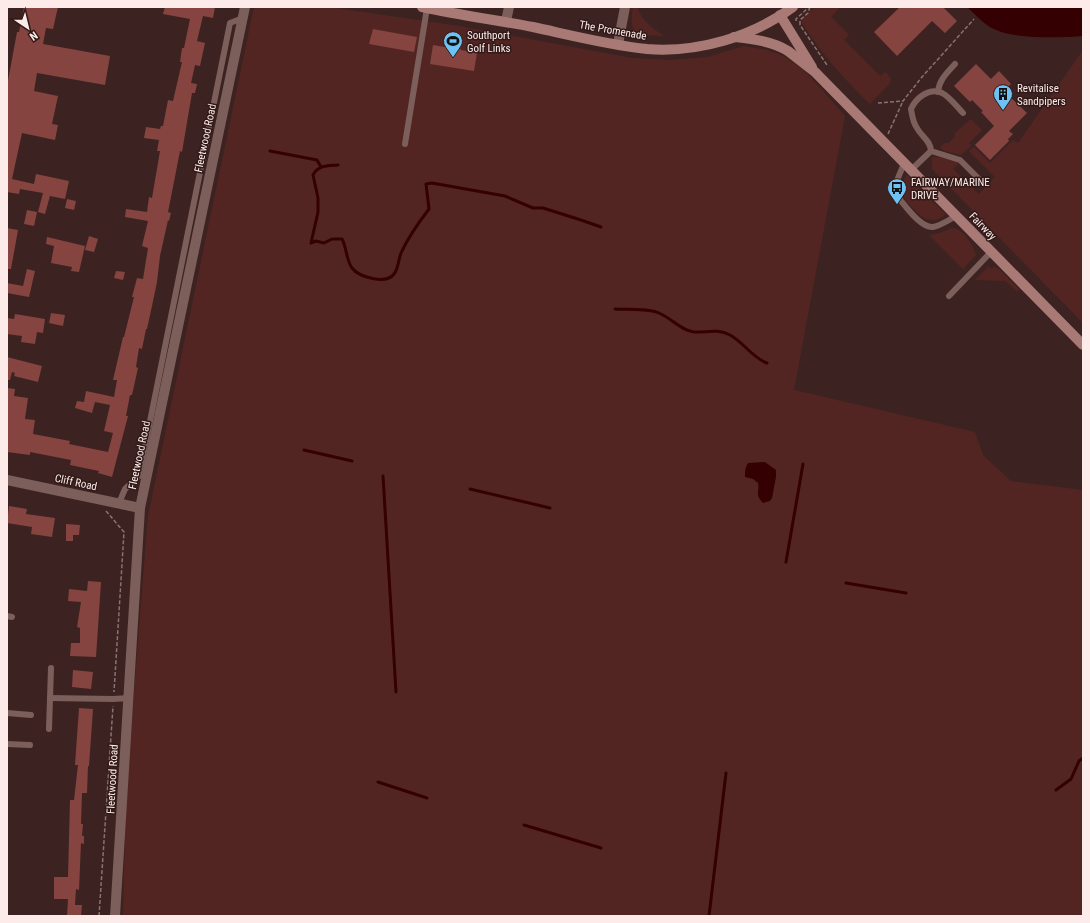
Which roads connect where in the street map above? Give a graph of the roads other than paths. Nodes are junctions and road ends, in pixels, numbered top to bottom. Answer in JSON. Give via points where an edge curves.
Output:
{"nodes":[{"id":1,"x":245,"y":7,"type":"edge"},
{"id":2,"x":509,"y":7,"type":"edge"},
{"id":3,"x":625,"y":7,"type":"edge"},
{"id":4,"x":793,"y":7,"type":"edge"},
{"id":5,"x":425,"y":8,"type":"edge"},
{"id":6,"x":780,"y":15,"type":"junction"},
{"id":7,"x":243,"y":18,"type":"junction"},
{"id":8,"x":506,"y":22,"type":"junction"},
{"id":9,"x":734,"y":37,"type":"junction"},
{"id":10,"x":618,"y":44,"type":"junction"},
{"id":11,"x":955,"y":64,"type":"dead end"},
{"id":12,"x":815,"y":72,"type":"junction"},
{"id":13,"x":938,"y":92,"type":"junction"},
{"id":14,"x":963,"y":113,"type":"dead end"},
{"id":15,"x":405,"y":144,"type":"dead end"},
{"id":16,"x":931,"y":151,"type":"junction"},
{"id":17,"x":908,"y":166,"type":"junction"},
{"id":18,"x":984,"y":184,"type":"dead end"},
{"id":19,"x":956,"y":216,"type":"junction"},
{"id":20,"x":991,"y":252,"type":"junction"},
{"id":21,"x":949,"y":296,"type":"dead end"},
{"id":22,"x":1083,"y":345,"type":"edge"},
{"id":23,"x":7,"y":480,"type":"edge"},
{"id":24,"x":119,"y":503,"type":"junction"},
{"id":25,"x":140,"y":508,"type":"junction"},
{"id":26,"x":52,"y":668,"type":"dead end"},
{"id":27,"x":50,"y":698,"type":"junction"},
{"id":28,"x":129,"y":698,"type":"junction"},
{"id":29,"x":7,"y":713,"type":"edge"},
{"id":30,"x":31,"y":715,"type":"dead end"},
{"id":31,"x":49,"y":729,"type":"dead end"},
{"id":32,"x":7,"y":744,"type":"edge"},
{"id":33,"x":30,"y":745,"type":"dead end"},
{"id":34,"x":116,"y":916,"type":"edge"}],
"edges":[{"from":1,"to":7,"type":"street","name":"Fleetwood Road"},
{"from":2,"to":8,"type":"street"},
{"from":3,"to":10,"type":"street"},
{"from":4,"to":6,"type":"street","name":"The Promenade"},
{"from":5,"to":8,"type":"street","name":"The Promenade"},
{"from":5,"to":15,"type":"lane"},
{"from":6,"to":9,"type":"street","name":"The Promenade"},
{"from":6,"to":12,"type":"street","name":"Fairway"},
{"from":7,"to":24,"type":"lane","via":[[230,23],[139,476],[124,489]]},
{"from":7,"to":25,"type":"street","name":"Fleetwood Road"},
{"from":8,"to":10,"type":"street","name":"The Promenade"},
{"from":9,"to":10,"type":"street","name":"The Promenade","via":[[705,45],[673,49]]},
{"from":9,"to":12,"type":"street","name":"Fairway","via":[[770,43],[787,51]]},
{"from":11,"to":13,"type":"lane","via":[[941,80]]},
{"from":12,"to":17,"type":"street","name":"Fairway"},
{"from":13,"to":14,"type":"lane","via":[[943,93]]},
{"from":13,"to":16,"type":"lane","via":[[918,98],[911,109],[916,128],[931,147]]},
{"from":16,"to":17,"type":"lane"},
{"from":16,"to":18,"type":"lane","via":[[960,160]]},
{"from":17,"to":19,"type":"street","name":"Fairway"},
{"from":17,"to":19,"type":"lane","via":[[896,185],[895,192],[921,224],[934,227]]},
{"from":19,"to":20,"type":"street","name":"Fairway"},
{"from":20,"to":21,"type":"lane"},
{"from":20,"to":22,"type":"street","name":"Fairway"},
{"from":23,"to":24,"type":"street","name":"Cliff Road"},
{"from":24,"to":25,"type":"street","name":"Cliff Road"},
{"from":25,"to":28,"type":"street","name":"Fleetwood Road"},
{"from":26,"to":27,"type":"lane"},
{"from":27,"to":28,"type":"lane"},
{"from":27,"to":31,"type":"lane"},
{"from":28,"to":34,"type":"street","name":"Fleetwood Road"},
{"from":29,"to":30,"type":"lane"},
{"from":32,"to":33,"type":"lane"}]}
